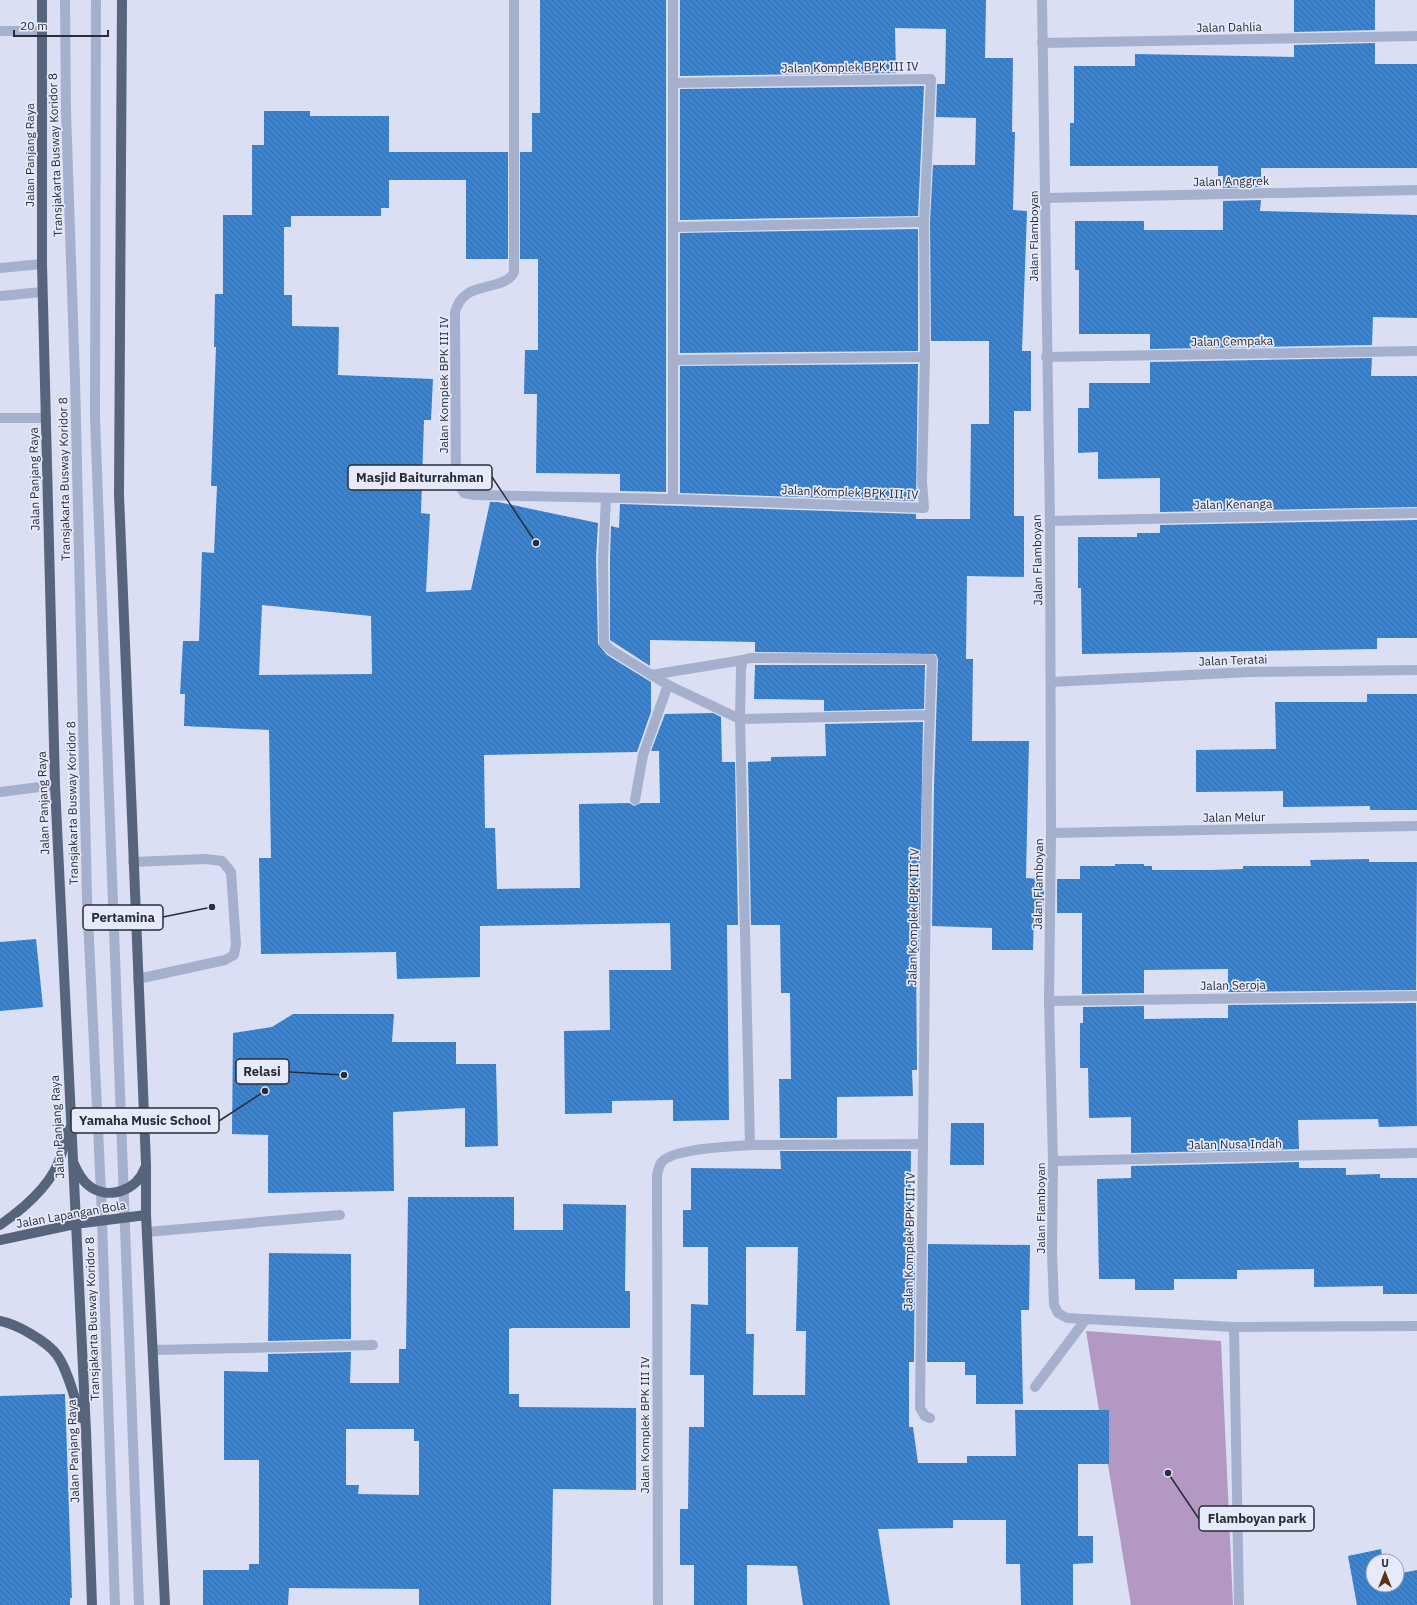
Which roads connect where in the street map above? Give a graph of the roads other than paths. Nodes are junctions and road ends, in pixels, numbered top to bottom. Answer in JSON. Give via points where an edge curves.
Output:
{"nodes":[{"id":1,"x":42,"y":0,"type":"edge"},
{"id":2,"x":65,"y":0,"type":"edge"},
{"id":3,"x":96,"y":0,"type":"edge"},
{"id":4,"x":122,"y":0,"type":"edge"},
{"id":5,"x":514,"y":0,"type":"edge"},
{"id":6,"x":673,"y":0,"type":"edge"},
{"id":7,"x":1042,"y":0,"type":"edge"},
{"id":8,"x":0,"y":31,"type":"edge"},
{"id":9,"x":42,"y":31,"type":"junction"},
{"id":10,"x":1417,"y":36,"type":"edge"},
{"id":11,"x":1042,"y":43,"type":"junction"},
{"id":12,"x":673,"y":83,"type":"junction"},
{"id":13,"x":1417,"y":190,"type":"edge"},
{"id":14,"x":1045,"y":198,"type":"junction"},
{"id":15,"x":924,"y":222,"type":"junction"},
{"id":16,"x":674,"y":227,"type":"junction"},
{"id":17,"x":42,"y":264,"type":"junction"},
{"id":18,"x":0,"y":268,"type":"edge"},
{"id":19,"x":42,"y":292,"type":"junction"},
{"id":20,"x":0,"y":296,"type":"edge"},
{"id":21,"x":1417,"y":351,"type":"edge"},
{"id":22,"x":925,"y":357,"type":"junction"},
{"id":23,"x":1046,"y":357,"type":"junction"},
{"id":24,"x":673,"y":360,"type":"junction"},
{"id":25,"x":0,"y":418,"type":"edge"},
{"id":26,"x":46,"y":418,"type":"junction"},
{"id":27,"x":606,"y":499,"type":"junction"},
{"id":28,"x":673,"y":499,"type":"junction"},
{"id":29,"x":1417,"y":513,"type":"edge"},
{"id":30,"x":1050,"y":521,"type":"junction"},
{"id":31,"x":744,"y":660,"type":"junction"},
{"id":32,"x":1417,"y":670,"type":"edge"},
{"id":33,"x":652,"y":675,"type":"junction"},
{"id":34,"x":1051,"y":682,"type":"junction"},
{"id":35,"x":668,"y":685,"type":"junction"},
{"id":36,"x":928,"y":715,"type":"junction"},
{"id":37,"x":740,"y":719,"type":"junction"},
{"id":38,"x":55,"y":785,"type":"junction"},
{"id":39,"x":0,"y":792,"type":"edge"},
{"id":40,"x":635,"y":800,"type":"dead end"},
{"id":41,"x":1417,"y":826,"type":"edge"},
{"id":42,"x":1051,"y":833,"type":"junction"},
{"id":43,"x":133,"y":862,"type":"junction"},
{"id":44,"x":138,"y":979,"type":"junction"},
{"id":45,"x":1417,"y":996,"type":"edge"},
{"id":46,"x":1049,"y":1001,"type":"junction"},
{"id":47,"x":69,"y":1117,"type":"junction"},
{"id":48,"x":923,"y":1144,"type":"junction"},
{"id":49,"x":750,"y":1145,"type":"junction"},
{"id":50,"x":1417,"y":1153,"type":"edge"},
{"id":51,"x":72,"y":1159,"type":"junction"},
{"id":52,"x":1053,"y":1161,"type":"junction"},
{"id":53,"x":146,"y":1164,"type":"junction"},
{"id":54,"x":123,"y":1191,"type":"junction"},
{"id":55,"x":101,"y":1192,"type":"junction"},
{"id":56,"x":146,"y":1215,"type":"junction"},
{"id":57,"x":340,"y":1215,"type":"dead end"},
{"id":58,"x":124,"y":1218,"type":"junction"},
{"id":59,"x":101,"y":1221,"type":"junction"},
{"id":60,"x":75,"y":1224,"type":"junction"},
{"id":61,"x":0,"y":1225,"type":"edge"},
{"id":62,"x":147,"y":1232,"type":"junction"},
{"id":63,"x":0,"y":1240,"type":"edge"},
{"id":64,"x":1086,"y":1319,"type":"junction"},
{"id":65,"x":0,"y":1321,"type":"edge"},
{"id":66,"x":1417,"y":1326,"type":"edge"},
{"id":67,"x":1234,"y":1327,"type":"junction"},
{"id":68,"x":373,"y":1345,"type":"dead end"},
{"id":69,"x":153,"y":1350,"type":"junction"},
{"id":70,"x":1035,"y":1387,"type":"dead end"},
{"id":71,"x":930,"y":1418,"type":"dead end"},
{"id":72,"x":86,"y":1432,"type":"junction"},
{"id":73,"x":92,"y":1605,"type":"edge"},
{"id":74,"x":115,"y":1605,"type":"edge"},
{"id":75,"x":139,"y":1605,"type":"edge"},
{"id":76,"x":165,"y":1605,"type":"edge"},
{"id":77,"x":658,"y":1605,"type":"edge"},
{"id":78,"x":1239,"y":1605,"type":"edge"}],
"edges":[{"from":1,"to":9,"type":"main road","name":"Jalan Panjang Raya"},
{"from":2,"to":55,"type":"street","name":"Transjakarta Busway Koridor 8","via":[[87,898]]},
{"from":3,"to":54,"type":"street","via":[[95,417]]},
{"from":4,"to":43,"type":"main road","via":[[119,495]]},
{"from":5,"to":27,"type":"street","name":"Jalan Komplek BPK III IV","via":[[514,272],[509,280],[468,293],[454,312],[456,481],[464,492],[474,495]]},
{"from":6,"to":12,"type":"street"},
{"from":7,"to":11,"type":"street","name":"Jalan Flamboyan"},
{"from":8,"to":9,"type":"street"},
{"from":9,"to":17,"type":"main road","name":"Jalan Panjang Raya"},
{"from":10,"to":11,"type":"street","name":"Jalan Dahlia"},
{"from":11,"to":14,"type":"street","name":"Jalan Flamboyan"},
{"from":12,"to":15,"type":"street","name":"Jalan Komplek BPK III IV","via":[[931,79]]},
{"from":12,"to":16,"type":"street"},
{"from":13,"to":14,"type":"street","name":"Jalan Anggrek"},
{"from":14,"to":23,"type":"street","name":"Jalan Flamboyan"},
{"from":15,"to":16,"type":"street"},
{"from":15,"to":22,"type":"street","name":"Jalan Komplek BPK III IV"},
{"from":16,"to":24,"type":"street"},
{"from":17,"to":18,"type":"street"},
{"from":17,"to":19,"type":"main road","name":"Jalan Panjang Raya"},
{"from":19,"to":20,"type":"street"},
{"from":19,"to":26,"type":"main road","name":"Jalan Panjang Raya"},
{"from":21,"to":23,"type":"street","name":"Jalan Cempaka"},
{"from":22,"to":24,"type":"street"},
{"from":22,"to":28,"type":"street","name":"Jalan Komplek BPK III IV","via":[[922,481],[924,508]]},
{"from":23,"to":30,"type":"street","name":"Jalan Flamboyan"},
{"from":24,"to":28,"type":"street"},
{"from":25,"to":26,"type":"street"},
{"from":26,"to":38,"type":"main road","name":"Jalan Panjang Raya"},
{"from":27,"to":28,"type":"street","name":"Jalan Komplek BPK III IV"},
{"from":27,"to":33,"type":"street","via":[[603,558],[604,643]]},
{"from":29,"to":30,"type":"street","name":"Jalan Kenanga"},
{"from":30,"to":34,"type":"street","name":"Jalan Flamboyan"},
{"from":31,"to":33,"type":"street"},
{"from":31,"to":36,"type":"street","name":"Jalan Komplek BPK III IV","via":[[932,659]]},
{"from":31,"to":37,"type":"street","via":[[741,668]]},
{"from":32,"to":34,"type":"street","name":"Jalan Teratai","via":[[1251,672]]},
{"from":33,"to":35,"type":"street"},
{"from":34,"to":42,"type":"street","name":"Jalan Flamboyan"},
{"from":35,"to":37,"type":"street"},
{"from":35,"to":40,"type":"street","via":[[643,755]]},
{"from":36,"to":37,"type":"street"},
{"from":36,"to":48,"type":"street","name":"Jalan Komplek BPK III IV"},
{"from":37,"to":49,"type":"street"},
{"from":38,"to":39,"type":"street"},
{"from":38,"to":47,"type":"main road","name":"Jalan Panjang Raya"},
{"from":41,"to":42,"type":"street","name":"Jalan Melur"},
{"from":42,"to":46,"type":"street","name":"Jalan Flamboyan"},
{"from":43,"to":44,"type":"main road"},
{"from":43,"to":44,"type":"street","via":[[206,859],[222,861],[231,872],[236,944],[234,955],[225,960]]},
{"from":44,"to":53,"type":"main road"},
{"from":45,"to":46,"type":"street","name":"Jalan Seroja"},
{"from":46,"to":52,"type":"street","name":"Jalan Flamboyan"},
{"from":47,"to":51,"type":"main road","name":"Jalan Panjang Raya"},
{"from":47,"to":61,"type":"main road","via":[[61,1156],[54,1171],[20,1211]]},
{"from":48,"to":49,"type":"street","name":"Jalan Komplek BPK III IV"},
{"from":48,"to":71,"type":"street","name":"Jalan Komplek BPK III IV","via":[[920,1408],[925,1416]]},
{"from":49,"to":77,"type":"street","name":"Jalan Komplek BPK III IV","via":[[687,1151],[672,1155],[661,1162],[657,1175]]},
{"from":50,"to":52,"type":"street","name":"Jalan Nusa Indah"},
{"from":51,"to":55,"type":"main road","via":[[83,1180],[94,1190]]},
{"from":51,"to":60,"type":"main road","name":"Jalan Panjang Raya"},
{"from":52,"to":64,"type":"street","name":"Jalan Flamboyan","via":[[1054,1305],[1058,1313],[1067,1318]]},
{"from":53,"to":54,"type":"main road","via":[[140,1178]]},
{"from":53,"to":56,"type":"main road"},
{"from":54,"to":55,"type":"main road"},
{"from":54,"to":58,"type":"street"},
{"from":55,"to":59,"type":"street","name":"Transjakarta Busway Koridor 8"},
{"from":56,"to":58,"type":"main road","name":"Jalan Lapangan Bola"},
{"from":56,"to":62,"type":"main road"},
{"from":57,"to":62,"type":"street"},
{"from":58,"to":59,"type":"main road","name":"Jalan Lapangan Bola"},
{"from":58,"to":75,"type":"street"},
{"from":59,"to":60,"type":"main road","name":"Jalan Lapangan Bola"},
{"from":59,"to":74,"type":"street","name":"Transjakarta Busway Koridor 8"},
{"from":60,"to":63,"type":"main road","name":"Jalan Lapangan Bola"},
{"from":60,"to":72,"type":"main road","name":"Jalan Panjang Raya"},
{"from":62,"to":69,"type":"main road"},
{"from":64,"to":67,"type":"street","name":"Jalan Flamboyan"},
{"from":64,"to":70,"type":"street"},
{"from":65,"to":72,"type":"main road","via":[[10,1323],[43,1342],[57,1355]]},
{"from":66,"to":67,"type":"street","name":"Jalan Flamboyan"},
{"from":67,"to":78,"type":"street"},
{"from":68,"to":69,"type":"street"},
{"from":69,"to":76,"type":"main road"},
{"from":72,"to":73,"type":"main road","name":"Jalan Panjang Raya"}]}
